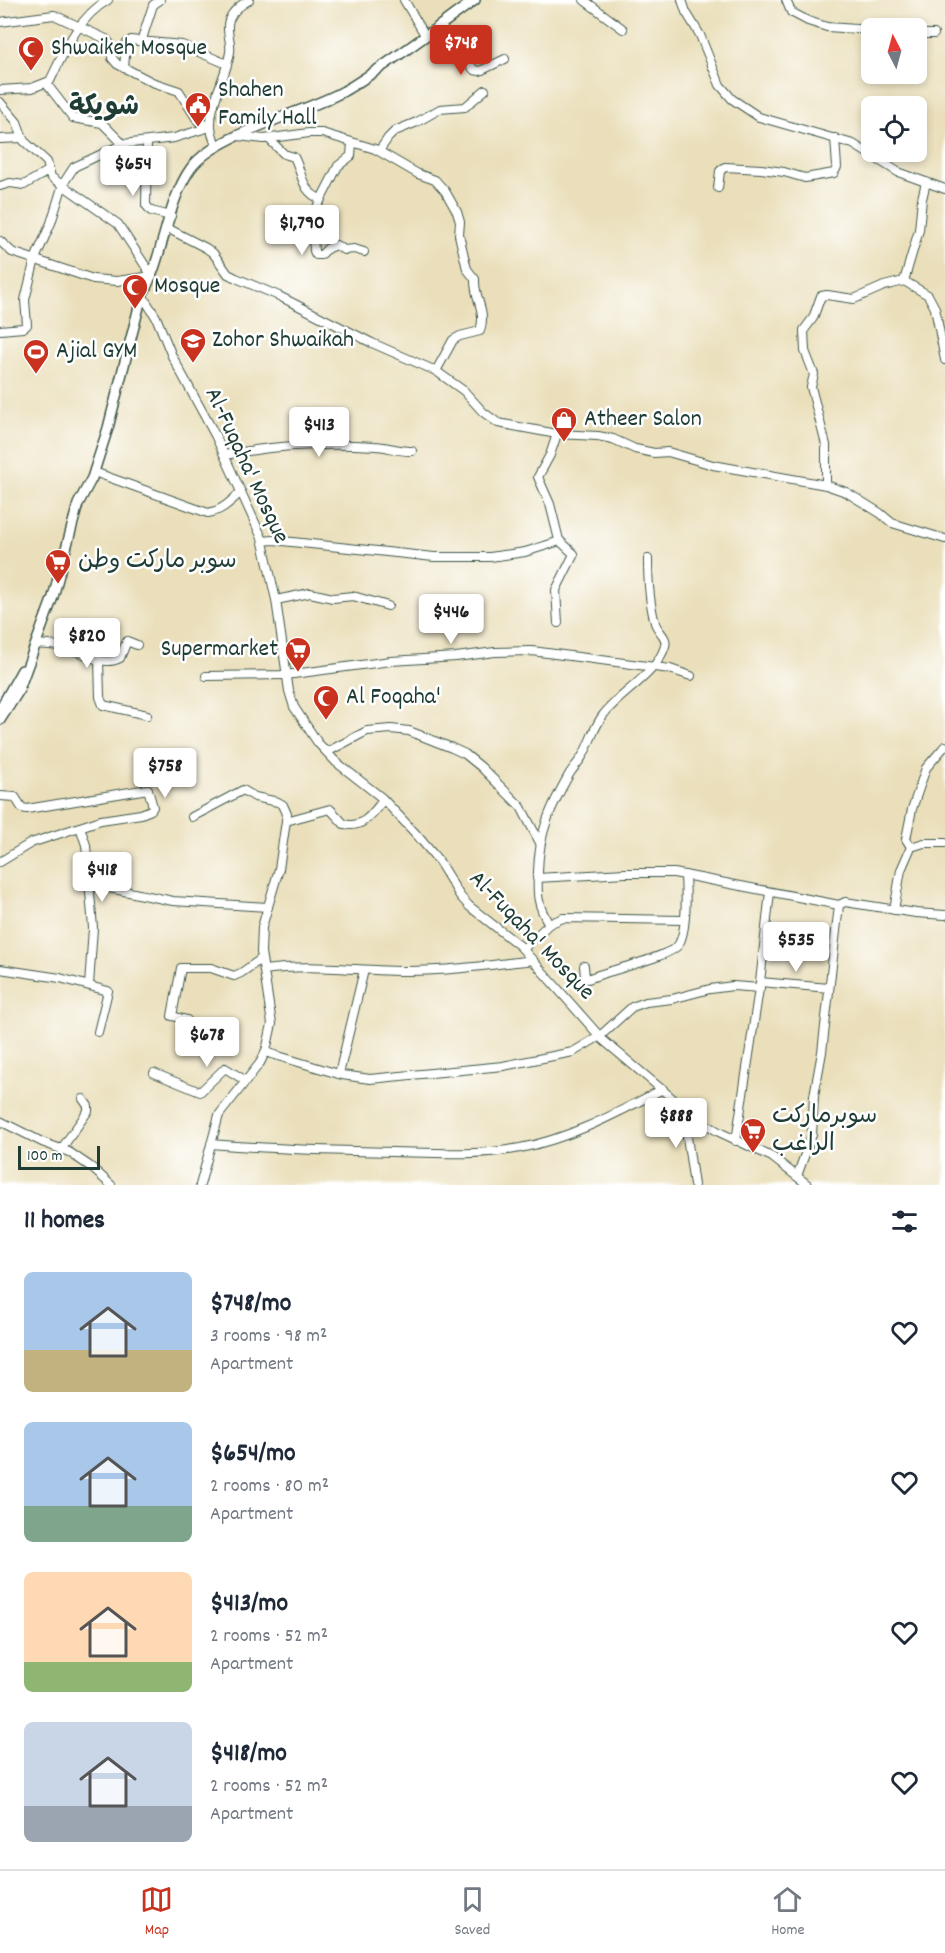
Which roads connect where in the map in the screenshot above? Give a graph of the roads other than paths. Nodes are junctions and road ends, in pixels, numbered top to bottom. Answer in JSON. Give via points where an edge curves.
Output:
{"nodes":[{"id":1,"x":108,"y":0,"type":"edge"},
{"id":2,"x":160,"y":0,"type":"edge"},
{"id":3,"x":249,"y":0,"type":"edge"},
{"id":4,"x":404,"y":0,"type":"edge"},
{"id":5,"x":475,"y":0,"type":"edge"},
{"id":6,"x":584,"y":0,"type":"edge"},
{"id":7,"x":682,"y":0,"type":"edge"},
{"id":8,"x":786,"y":0,"type":"edge"},
{"id":9,"x":0,"y":22,"type":"edge"},
{"id":10,"x":440,"y":25,"type":"junction"},
{"id":11,"x":79,"y":28,"type":"junction"},
{"id":12,"x":622,"y":29,"type":"dead end"},
{"id":13,"x":861,"y":29,"type":"edge"},
{"id":14,"x":927,"y":34,"type":"edge"},
{"id":15,"x":934,"y":34,"type":"dead end"},
{"id":16,"x":425,"y":35,"type":"junction"},
{"id":17,"x":139,"y":41,"type":"junction"},
{"id":18,"x":505,"y":59,"type":"dead end"},
{"id":19,"x":227,"y":64,"type":"junction"},
{"id":20,"x":124,"y":68,"type":"junction"},
{"id":21,"x":46,"y":83,"type":"junction"},
{"id":22,"x":0,"y":90,"type":"edge"},
{"id":23,"x":485,"y":90,"type":"dead end"},
{"id":24,"x":0,"y":102,"type":"edge"},
{"id":25,"x":210,"y":127,"type":"junction"},
{"id":26,"x":238,"y":136,"type":"junction"},
{"id":27,"x":22,"y":138,"type":"junction"},
{"id":28,"x":835,"y":138,"type":"junction"},
{"id":29,"x":0,"y":139,"type":"edge"},
{"id":30,"x":269,"y":139,"type":"junction"},
{"id":31,"x":147,"y":143,"type":"junction"},
{"id":32,"x":352,"y":143,"type":"junction"},
{"id":33,"x":123,"y":144,"type":"junction"},
{"id":34,"x":218,"y":147,"type":"junction"},
{"id":35,"x":379,"y":151,"type":"junction"},
{"id":36,"x":48,"y":171,"type":"junction"},
{"id":37,"x":926,"y":182,"type":"junction"},
{"id":38,"x":63,"y":184,"type":"junction"},
{"id":39,"x":0,"y":186,"type":"edge"},
{"id":40,"x":718,"y":188,"type":"dead end"},
{"id":41,"x":945,"y":189,"type":"edge"},
{"id":42,"x":321,"y":200,"type":"junction"},
{"id":43,"x":171,"y":216,"type":"junction"},
{"id":44,"x":167,"y":228,"type":"junction"},
{"id":45,"x":0,"y":241,"type":"edge"},
{"id":46,"x":364,"y":252,"type":"dead end"},
{"id":47,"x":34,"y":259,"type":"junction"},
{"id":48,"x":152,"y":276,"type":"junction"},
{"id":49,"x":904,"y":281,"type":"junction"},
{"id":50,"x":142,"y":295,"type":"junction"},
{"id":51,"x":0,"y":330,"type":"edge"},
{"id":52,"x":945,"y":360,"type":"edge"},
{"id":53,"x":436,"y":371,"type":"junction"},
{"id":54,"x":557,"y":434,"type":"junction"},
{"id":55,"x":412,"y":451,"type":"dead end"},
{"id":56,"x":225,"y":455,"type":"junction"},
{"id":57,"x":94,"y":472,"type":"junction"},
{"id":58,"x":826,"y":485,"type":"junction"},
{"id":59,"x":241,"y":492,"type":"junction"},
{"id":60,"x":945,"y":539,"type":"edge"},
{"id":61,"x":263,"y":541,"type":"junction"},
{"id":62,"x":560,"y":541,"type":"junction"},
{"id":63,"x":648,"y":559,"type":"dead end"},
{"id":64,"x":276,"y":600,"type":"junction"},
{"id":65,"x":388,"y":606,"type":"dead end"},
{"id":66,"x":558,"y":623,"type":"dead end"},
{"id":67,"x":36,"y":644,"type":"junction"},
{"id":68,"x":137,"y":645,"type":"dead end"},
{"id":69,"x":99,"y":660,"type":"junction"},
{"id":70,"x":651,"y":667,"type":"junction"},
{"id":71,"x":286,"y":675,"type":"junction"},
{"id":72,"x":206,"y":676,"type":"dead end"},
{"id":73,"x":691,"y":676,"type":"dead end"},
{"id":74,"x":0,"y":709,"type":"edge"},
{"id":75,"x":147,"y":715,"type":"dead end"},
{"id":76,"x":0,"y":720,"type":"edge"},
{"id":77,"x":945,"y":746,"type":"edge"},
{"id":78,"x":327,"y":752,"type":"junction"},
{"id":79,"x":0,"y":796,"type":"edge"},
{"id":80,"x":383,"y":800,"type":"junction"},
{"id":81,"x":192,"y":817,"type":"dead end"},
{"id":82,"x":286,"y":821,"type":"junction"},
{"id":83,"x":80,"y":827,"type":"junction"},
{"id":84,"x":945,"y":843,"type":"edge"},
{"id":85,"x":540,"y":844,"type":"junction"},
{"id":86,"x":910,"y":848,"type":"junction"},
{"id":87,"x":0,"y":862,"type":"edge"},
{"id":88,"x":685,"y":875,"type":"junction"},
{"id":89,"x":537,"y":878,"type":"junction"},
{"id":90,"x":88,"y":886,"type":"junction"},
{"id":91,"x":770,"y":892,"type":"junction"},
{"id":92,"x":839,"y":904,"type":"junction"},
{"id":93,"x":268,"y":907,"type":"junction"},
{"id":94,"x":894,"y":910,"type":"junction"},
{"id":95,"x":945,"y":915,"type":"edge"},
{"id":96,"x":683,"y":920,"type":"junction"},
{"id":97,"x":549,"y":924,"type":"junction"},
{"id":98,"x":523,"y":949,"type":"junction"},
{"id":99,"x":261,"y":959,"type":"junction"},
{"id":100,"x":533,"y":960,"type":"junction"},
{"id":101,"x":584,"y":966,"type":"dead end"},
{"id":102,"x":0,"y":969,"type":"edge"},
{"id":103,"x":264,"y":969,"type":"junction"},
{"id":104,"x":364,"y":970,"type":"junction"},
{"id":105,"x":89,"y":985,"type":"junction"},
{"id":106,"x":760,"y":985,"type":"junction"},
{"id":107,"x":828,"y":988,"type":"junction"},
{"id":108,"x":187,"y":1020,"type":"dead end"},
{"id":109,"x":98,"y":1032,"type":"dead end"},
{"id":110,"x":600,"y":1036,"type":"junction"},
{"id":111,"x":265,"y":1052,"type":"junction"},
{"id":112,"x":154,"y":1073,"type":"dead end"},
{"id":113,"x":339,"y":1074,"type":"junction"},
{"id":114,"x":246,"y":1081,"type":"junction"},
{"id":115,"x":663,"y":1089,"type":"junction"},
{"id":116,"x":83,"y":1099,"type":"dead end"},
{"id":117,"x":683,"y":1109,"type":"junction"},
{"id":118,"x":0,"y":1121,"type":"edge"},
{"id":119,"x":736,"y":1141,"type":"junction"},
{"id":120,"x":211,"y":1144,"type":"junction"},
{"id":121,"x":62,"y":1148,"type":"junction"},
{"id":122,"x":797,"y":1176,"type":"junction"},
{"id":123,"x":111,"y":1185,"type":"edge"},
{"id":124,"x":200,"y":1185,"type":"edge"},
{"id":125,"x":694,"y":1185,"type":"edge"},
{"id":126,"x":808,"y":1185,"type":"edge"}],
"edges":[{"from":1,"to":11,"type":"street","via":[[89,13]]},
{"from":2,"to":17,"type":"street","via":[[153,5]]},
{"from":3,"to":19,"type":"street","via":[[229,20]]},
{"from":4,"to":16,"type":"street"},
{"from":5,"to":10,"type":"main road"},
{"from":6,"to":12,"type":"street"},
{"from":7,"to":28,"type":"street","via":[[728,96],[759,117]]},
{"from":8,"to":13,"type":"street","via":[[791,12],[808,21]]},
{"from":9,"to":11,"type":"street","via":[[54,15]]},
{"from":10,"to":16,"type":"main road"},
{"from":10,"to":18,"type":"street","via":[[474,70]]},
{"from":11,"to":20,"type":"street","via":[[109,41],[112,58]]},
{"from":11,"to":21,"type":"street"},
{"from":14,"to":15,"type":"street"},
{"from":16,"to":26,"type":"main road","via":[[345,90]]},
{"from":17,"to":19,"type":"street","via":[[182,45]]},
{"from":17,"to":20,"type":"street","via":[[126,44]]},
{"from":19,"to":25,"type":"street"},
{"from":20,"to":25,"type":"street","via":[[179,91],[198,121]]},
{"from":21,"to":22,"type":"street"},
{"from":21,"to":33,"type":"street","via":[[73,118],[102,123]]},
{"from":23,"to":35,"type":"street","via":[[465,107],[440,109],[395,131]]},
{"from":24,"to":27,"type":"street","via":[[17,122]]},
{"from":25,"to":31,"type":"street"},
{"from":25,"to":34,"type":"street"},
{"from":26,"to":30,"type":"street"},
{"from":26,"to":34,"type":"main road"},
{"from":27,"to":29,"type":"street"},
{"from":27,"to":36,"type":"street","via":[[47,162]]},
{"from":28,"to":37,"type":"street","via":[[853,144],[898,172]]},
{"from":28,"to":40,"type":"street","via":[[834,173],[805,178],[784,172],[726,167],[720,170]]},
{"from":30,"to":32,"type":"street","via":[[314,132]]},
{"from":30,"to":42,"type":"street","via":[[294,158],[305,187]]},
{"from":31,"to":33,"type":"street"},
{"from":31,"to":43,"type":"street","via":[[146,206]]},
{"from":32,"to":35,"type":"street"},
{"from":32,"to":42,"type":"street","via":[[351,156],[339,166]]},
{"from":33,"to":38,"type":"street","via":[[74,167]]},
{"from":34,"to":43,"type":"main road","via":[[189,172]]},
{"from":35,"to":53,"type":"street","via":[[435,180],[452,203],[460,222],[467,269],[475,279],[482,306],[481,329],[455,338]]},
{"from":36,"to":38,"type":"street"},
{"from":36,"to":39,"type":"street","via":[[24,185]]},
{"from":37,"to":41,"type":"street"},
{"from":37,"to":49,"type":"street","via":[[919,230]]},
{"from":38,"to":47,"type":"street"},
{"from":38,"to":48,"type":"street","via":[[118,224]]},
{"from":42,"to":46,"type":"street","via":[[312,222],[315,253],[322,255],[335,244],[344,250]]},
{"from":43,"to":44,"type":"main road"},
{"from":44,"to":48,"type":"main road"},
{"from":44,"to":53,"type":"street","via":[[213,253],[236,278]]},
{"from":45,"to":47,"type":"street","via":[[12,252]]},
{"from":47,"to":48,"type":"street","via":[[93,279],[117,281]]},
{"from":47,"to":51,"type":"street","via":[[25,300],[27,325]]},
{"from":48,"to":50,"type":"main road"},
{"from":49,"to":52,"type":"street","via":[[928,295],[935,308]]},
{"from":49,"to":58,"type":"street","via":[[854,299],[821,296],[805,327],[805,351],[814,374],[811,387],[826,445]]},
{"from":50,"to":56,"type":"street","name":"Al-Fuqaha' Mosque"},
{"from":50,"to":57,"type":"main road"},
{"from":53,"to":54,"type":"street","via":[[498,423]]},
{"from":54,"to":58,"type":"street","via":[[605,437],[635,449],[668,452],[714,465]]},
{"from":54,"to":62,"type":"street","via":[[537,477],[550,504]]},
{"from":55,"to":56,"type":"street","via":[[378,446],[286,445]]},
{"from":56,"to":59,"type":"street","name":"Al-Fuqaha' Mosque"},
{"from":57,"to":59,"type":"street","via":[[208,513],[223,508]]},
{"from":57,"to":67,"type":"main road","via":[[78,504]]},
{"from":58,"to":60,"type":"street","via":[[846,492],[892,523]]},
{"from":59,"to":61,"type":"street","name":"Al-Fuqaha' Mosque"},
{"from":61,"to":62,"type":"street","via":[[434,557],[490,557]]},
{"from":61,"to":64,"type":"street","name":"Al-Fuqaha' Mosque"},
{"from":62,"to":66,"type":"street","via":[[574,554],[556,590]]},
{"from":63,"to":70,"type":"street","via":[[655,622],[666,641]]},
{"from":64,"to":65,"type":"street","via":[[310,593],[333,598],[353,596]]},
{"from":64,"to":71,"type":"street","name":"Al-Fuqaha' Mosque"},
{"from":67,"to":69,"type":"street","via":[[64,647]]},
{"from":67,"to":74,"type":"main road"},
{"from":67,"to":76,"type":"main road","via":[[18,692]]},
{"from":68,"to":69,"type":"street","via":[[127,641],[117,659]]},
{"from":69,"to":75,"type":"street","via":[[103,705]]},
{"from":70,"to":71,"type":"street","via":[[532,651],[391,661]]},
{"from":70,"to":73,"type":"street"},
{"from":70,"to":85,"type":"street","via":[[595,726],[551,809]]},
{"from":71,"to":72,"type":"street"},
{"from":71,"to":78,"type":"street","name":"Al-Fuqaha' Mosque","via":[[294,706]]},
{"from":77,"to":86,"type":"street","via":[[926,768],[912,809],[906,839]]},
{"from":78,"to":80,"type":"street","name":"Al-Fuqaha' Mosque"},
{"from":78,"to":85,"type":"street","via":[[367,731],[391,729],[409,731],[452,748],[481,767],[521,807]]},
{"from":79,"to":83,"type":"street","via":[[15,797],[27,809],[148,789],[151,793],[151,811]]},
{"from":80,"to":82,"type":"street","via":[[357,825],[344,824],[330,809]]},
{"from":80,"to":98,"type":"street","name":"Al-Fuqaha' Mosque","via":[[438,860],[465,901]]},
{"from":81,"to":82,"type":"street","via":[[243,790],[283,805]]},
{"from":82,"to":93,"type":"street","via":[[279,870]]},
{"from":83,"to":87,"type":"street","via":[[31,843]]},
{"from":83,"to":90,"type":"street","via":[[86,845]]},
{"from":84,"to":86,"type":"street"},
{"from":85,"to":89,"type":"street"},
{"from":86,"to":94,"type":"street","via":[[901,870]]},
{"from":88,"to":89,"type":"street","via":[[653,872]]},
{"from":88,"to":91,"type":"street"},
{"from":88,"to":96,"type":"street"},
{"from":89,"to":97,"type":"street","via":[[540,910]]},
{"from":90,"to":93,"type":"street","via":[[173,901]]},
{"from":90,"to":105,"type":"street","via":[[93,928]]},
{"from":91,"to":92,"type":"street"},
{"from":91,"to":106,"type":"street"},
{"from":92,"to":94,"type":"street"},
{"from":92,"to":107,"type":"street"},
{"from":93,"to":99,"type":"street","via":[[262,927]]},
{"from":94,"to":95,"type":"street"},
{"from":96,"to":97,"type":"street","via":[[568,917]]},
{"from":96,"to":101,"type":"street","via":[[678,946],[667,953],[588,979]]},
{"from":97,"to":98,"type":"street"},
{"from":98,"to":100,"type":"street","name":"Al-Fuqaha' Mosque"},
{"from":99,"to":103,"type":"street"},
{"from":99,"to":108,"type":"street","via":[[234,976],[211,968],[181,968],[172,1016]]},
{"from":100,"to":104,"type":"street","via":[[438,971]]},
{"from":100,"to":110,"type":"street","name":"Al-Fuqaha' Mosque"},
{"from":102,"to":105,"type":"street"},
{"from":103,"to":104,"type":"street","via":[[301,966]]},
{"from":103,"to":111,"type":"street","via":[[273,1024]]},
{"from":104,"to":113,"type":"street"},
{"from":105,"to":109,"type":"street","via":[[108,991]]},
{"from":106,"to":107,"type":"street"},
{"from":106,"to":110,"type":"street","via":[[710,989],[646,1002],[632,1007]]},
{"from":106,"to":119,"type":"street"},
{"from":107,"to":122,"type":"street","via":[[812,1135]]},
{"from":110,"to":113,"type":"street","via":[[573,1052],[503,1066],[370,1079]]},
{"from":110,"to":115,"type":"street","name":"Al-Fuqaha' Mosque"},
{"from":111,"to":113,"type":"street"},
{"from":111,"to":114,"type":"street"},
{"from":112,"to":114,"type":"street","via":[[200,1092],[225,1068]]},
{"from":114,"to":120,"type":"street","via":[[219,1115]]},
{"from":115,"to":117,"type":"street","name":"Al-Fuqaha' Mosque"},
{"from":115,"to":120,"type":"street","via":[[548,1141],[478,1153]]},
{"from":116,"to":121,"type":"street","via":[[88,1111]]},
{"from":117,"to":119,"type":"street","name":"Al-Fuqaha' Mosque"},
{"from":117,"to":125,"type":"street"},
{"from":118,"to":121,"type":"street"},
{"from":119,"to":122,"type":"street","name":"Al-Fuqaha' Mosque","via":[[772,1157]]},
{"from":120,"to":124,"type":"street"},
{"from":121,"to":123,"type":"street"},
{"from":122,"to":126,"type":"street","name":"Al-Fuqaha' Mosque"}]}
